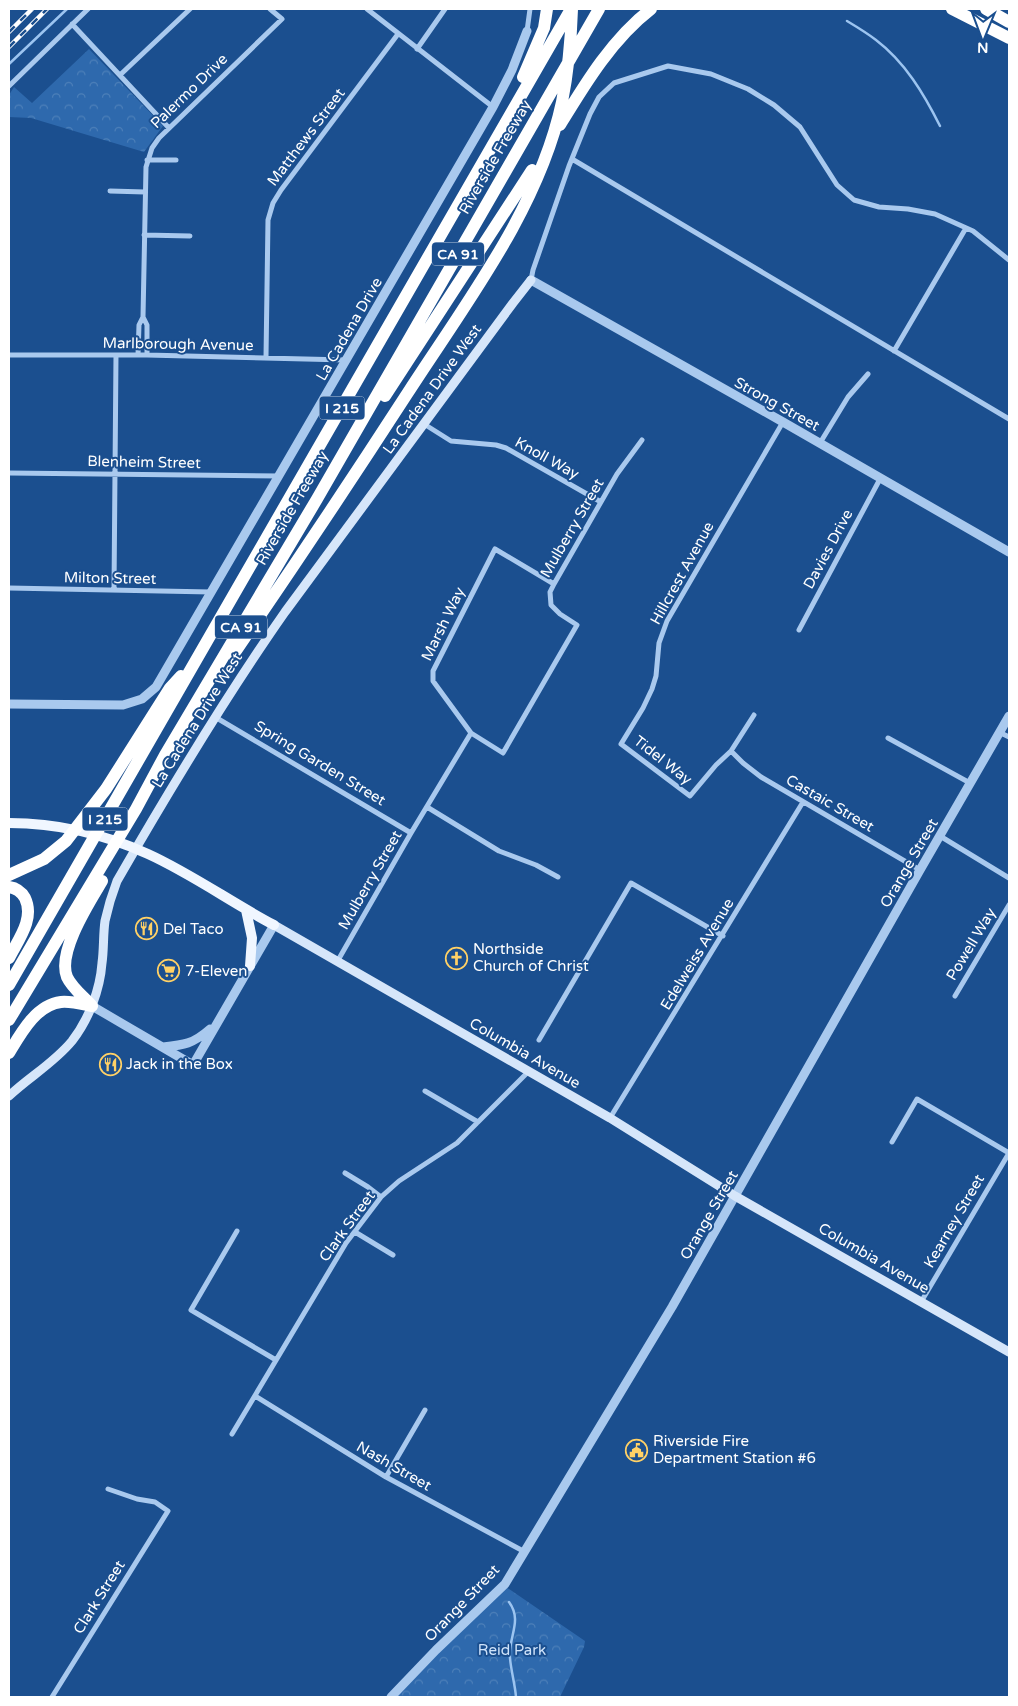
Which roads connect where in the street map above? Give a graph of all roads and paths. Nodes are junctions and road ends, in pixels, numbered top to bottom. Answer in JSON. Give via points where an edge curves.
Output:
{"nodes":[{"id":1,"x":88,"y":9,"type":"edge"},
{"id":2,"x":190,"y":9,"type":"edge"},
{"id":3,"x":270,"y":9,"type":"edge"},
{"id":4,"x":367,"y":9,"type":"edge"},
{"id":5,"x":445,"y":9,"type":"edge"},
{"id":6,"x":530,"y":9,"type":"edge"},
{"id":7,"x":547,"y":9,"type":"edge"},
{"id":8,"x":572,"y":9,"type":"edge"},
{"id":9,"x":599,"y":9,"type":"edge"},
{"id":10,"x":651,"y":9,"type":"edge"},
{"id":11,"x":947,"y":9,"type":"edge"},
{"id":12,"x":952,"y":9,"type":"edge"},
{"id":13,"x":986,"y":9,"type":"edge"},
{"id":14,"x":976,"y":21,"type":"junction"},
{"id":15,"x":1009,"y":22,"type":"edge"},
{"id":16,"x":72,"y":24,"type":"junction"},
{"id":17,"x":527,"y":31,"type":"joint"},
{"id":18,"x":398,"y":34,"type":"junction"},
{"id":19,"x":1009,"y":38,"type":"edge"},
{"id":20,"x":417,"y":49,"type":"junction"},
{"id":21,"x":120,"y":75,"type":"junction"},
{"id":22,"x":9,"y":86,"type":"edge"},
{"id":23,"x":493,"y":106,"type":"junction"},
{"id":24,"x":169,"y":128,"type":"junction"},
{"id":25,"x":572,"y":159,"type":"junction"},
{"id":26,"x":147,"y":160,"type":"junction"},
{"id":27,"x":176,"y":160,"type":"dead end"},
{"id":28,"x":482,"y":163,"type":"junction"},
{"id":29,"x":110,"y":191,"type":"dead end"},
{"id":30,"x":145,"y":192,"type":"junction"},
{"id":31,"x":966,"y":228,"type":"junction"},
{"id":32,"x":144,"y":235,"type":"junction"},
{"id":33,"x":190,"y":236,"type":"dead end"},
{"id":34,"x":1009,"y":260,"type":"edge"},
{"id":35,"x":531,"y":280,"type":"junction"},
{"id":36,"x":144,"y":317,"type":"junction"},
{"id":37,"x":894,"y":351,"type":"junction"},
{"id":38,"x":9,"y":355,"type":"edge"},
{"id":39,"x":116,"y":355,"type":"junction"},
{"id":40,"x":138,"y":355,"type":"junction"},
{"id":41,"x":147,"y":355,"type":"junction"},
{"id":42,"x":266,"y":357,"type":"junction"},
{"id":43,"x":347,"y":360,"type":"junction"},
{"id":44,"x":868,"y":374,"type":"dead end"},
{"id":45,"x":1009,"y":419,"type":"edge"},
{"id":46,"x":783,"y":422,"type":"junction"},
{"id":47,"x":424,"y":424,"type":"junction"},
{"id":48,"x":642,"y":440,"type":"dead end"},
{"id":49,"x":820,"y":443,"type":"junction"},
{"id":50,"x":9,"y":473,"type":"edge"},
{"id":51,"x":115,"y":474,"type":"junction"},
{"id":52,"x":280,"y":476,"type":"junction"},
{"id":53,"x":880,"y":479,"type":"junction"},
{"id":54,"x":317,"y":498,"type":"junction"},
{"id":55,"x":601,"y":502,"type":"junction"},
{"id":56,"x":1009,"y":552,"type":"edge"},
{"id":57,"x":554,"y":584,"type":"junction"},
{"id":58,"x":9,"y":588,"type":"edge"},
{"id":59,"x":114,"y":590,"type":"junction"},
{"id":60,"x":211,"y":592,"type":"junction"},
{"id":61,"x":799,"y":630,"type":"dead end"},
{"id":62,"x":201,"y":653,"type":"junction"},
{"id":63,"x":9,"y":704,"type":"edge"},
{"id":64,"x":754,"y":715,"type":"dead end"},
{"id":65,"x":1009,"y":716,"type":"edge"},
{"id":66,"x":215,"y":717,"type":"junction"},
{"id":67,"x":1000,"y":732,"type":"junction"},
{"id":68,"x":471,"y":733,"type":"junction"},
{"id":69,"x":1009,"y":737,"type":"edge"},
{"id":70,"x":888,"y":738,"type":"dead end"},
{"id":71,"x":621,"y":744,"type":"joint"},
{"id":72,"x":731,"y":750,"type":"junction"},
{"id":73,"x":503,"y":752,"type":"joint"},
{"id":74,"x":165,"y":755,"type":"junction"},
{"id":75,"x":970,"y":783,"type":"junction"},
{"id":76,"x":803,"y":802,"type":"junction"},
{"id":77,"x":427,"y":807,"type":"junction"},
{"id":78,"x":136,"y":809,"type":"junction"},
{"id":79,"x":9,"y":823,"type":"edge"},
{"id":80,"x":411,"y":832,"type":"junction"},
{"id":81,"x":940,"y":836,"type":"junction"},
{"id":82,"x":26,"y":868,"type":"junction"},
{"id":83,"x":9,"y":869,"type":"edge"},
{"id":84,"x":920,"y":870,"type":"junction"},
{"id":85,"x":9,"y":875,"type":"edge"},
{"id":86,"x":558,"y":877,"type":"dead end"},
{"id":87,"x":1009,"y":878,"type":"edge"},
{"id":88,"x":9,"y":887,"type":"edge"},
{"id":89,"x":9,"y":894,"type":"edge"},
{"id":90,"x":1009,"y":905,"type":"edge"},
{"id":91,"x":28,"y":906,"type":"junction"},
{"id":92,"x":246,"y":910,"type":"junction"},
{"id":93,"x":274,"y":926,"type":"junction"},
{"id":94,"x":723,"y":936,"type":"junction"},
{"id":95,"x":9,"y":958,"type":"edge"},
{"id":96,"x":337,"y":962,"type":"junction"},
{"id":97,"x":250,"y":966,"type":"junction"},
{"id":98,"x":9,"y":984,"type":"edge"},
{"id":99,"x":955,"y":996,"type":"dead end"},
{"id":100,"x":92,"y":1006,"type":"junction"},
{"id":101,"x":9,"y":1020,"type":"edge"},
{"id":102,"x":216,"y":1024,"type":"junction"},
{"id":103,"x":539,"y":1040,"type":"dead end"},
{"id":104,"x":163,"y":1047,"type":"junction"},
{"id":105,"x":9,"y":1052,"type":"edge"},
{"id":106,"x":528,"y":1072,"type":"junction"},
{"id":107,"x":425,"y":1091,"type":"dead end"},
{"id":108,"x":9,"y":1096,"type":"edge"},
{"id":109,"x":610,"y":1118,"type":"junction"},
{"id":110,"x":478,"y":1122,"type":"junction"},
{"id":111,"x":892,"y":1142,"type":"dead end"},
{"id":112,"x":1009,"y":1153,"type":"edge"},
{"id":113,"x":345,"y":1172,"type":"dead end"},
{"id":114,"x":735,"y":1196,"type":"junction"},
{"id":115,"x":381,"y":1197,"type":"junction"},
{"id":116,"x":237,"y":1230,"type":"dead end"},
{"id":117,"x":355,"y":1232,"type":"junction"},
{"id":118,"x":393,"y":1255,"type":"dead end"},
{"id":119,"x":921,"y":1302,"type":"junction"},
{"id":120,"x":1009,"y":1352,"type":"edge"},
{"id":121,"x":276,"y":1360,"type":"junction"},
{"id":122,"x":255,"y":1396,"type":"junction"},
{"id":123,"x":425,"y":1410,"type":"dead end"},
{"id":124,"x":232,"y":1434,"type":"dead end"},
{"id":125,"x":386,"y":1477,"type":"junction"},
{"id":126,"x":108,"y":1489,"type":"dead end"},
{"id":127,"x":524,"y":1552,"type":"junction"},
{"id":128,"x":52,"y":1697,"type":"edge"},
{"id":129,"x":391,"y":1697,"type":"edge"}],
"edges":[{"from":1,"to":16,"type":"street"},
{"from":2,"to":21,"type":"street"},
{"from":3,"to":24,"type":"street","name":"Palermo Drive","via":[[282,19]]},
{"from":4,"to":18,"type":"street"},
{"from":5,"to":20,"type":"street"},
{"from":6,"to":17,"type":"street"},
{"from":7,"to":28,"type":"highway","number":"I 215","via":[[544,28],[532,59]]},
{"from":8,"to":28,"type":"highway","name":"Riverside Freeway"},
{"from":8,"to":74,"type":"highway","number":"I 215","via":[[562,103],[546,154],[520,213],[494,260],[336,502]]},
{"from":9,"to":54,"type":"highway","name":"Riverside Freeway","number":"CA 91"},
{"from":10,"to":54,"type":"highway","via":[[628,29],[580,92],[524,184]]},
{"from":11,"to":14,"type":"highway"},
{"from":12,"to":14,"type":"highway"},
{"from":13,"to":15,"type":"highway"},
{"from":14,"to":19,"type":"highway"},
{"from":16,"to":21,"type":"street"},
{"from":16,"to":22,"type":"street"},
{"from":17,"to":23,"type":"street","name":"La Cadena Drive"},
{"from":18,"to":20,"type":"street"},
{"from":18,"to":42,"type":"street","name":"Matthews Street","via":[[273,203],[268,220]]},
{"from":20,"to":23,"type":"street"},
{"from":21,"to":24,"type":"street"},
{"from":23,"to":43,"type":"street","name":"La Cadena Drive"},
{"from":24,"to":26,"type":"street","name":"Palermo Drive","via":[[155,143]]},
{"from":25,"to":31,"type":"street","via":[[599,97],[614,83],[668,66],[711,74],[748,88],[774,105],[800,127],[837,185],[854,200],[935,214]]},
{"from":25,"to":35,"type":"street"},
{"from":25,"to":37,"type":"street"},
{"from":26,"to":27,"type":"street"},
{"from":26,"to":30,"type":"street","name":"Palermo Drive"},
{"from":28,"to":62,"type":"highway","name":"Riverside Freeway","number":"I 215"},
{"from":29,"to":30,"type":"street"},
{"from":30,"to":32,"type":"street","name":"Palermo Drive"},
{"from":31,"to":34,"type":"street"},
{"from":31,"to":37,"type":"street"},
{"from":32,"to":33,"type":"street"},
{"from":32,"to":36,"type":"street","name":"Palermo Drive"},
{"from":35,"to":46,"type":"street","name":"Strong Street"},
{"from":35,"to":47,"type":"main road","name":"La Cadena Drive West"},
{"from":36,"to":40,"type":"street","name":"Palermo Drive","via":[[140,325]]},
{"from":36,"to":41,"type":"street","name":"Palermo Drive"},
{"from":37,"to":45,"type":"street"},
{"from":38,"to":39,"type":"street","name":"Marlborough Avenue"},
{"from":39,"to":40,"type":"street","name":"Marlborough Avenue"},
{"from":39,"to":51,"type":"street"},
{"from":40,"to":41,"type":"street","name":"Marlborough Avenue"},
{"from":41,"to":42,"type":"street","name":"Marlborough Avenue"},
{"from":42,"to":43,"type":"street","name":"Marlborough Avenue"},
{"from":43,"to":52,"type":"street","name":"La Cadena Drive"},
{"from":44,"to":49,"type":"street","via":[[848,397]]},
{"from":46,"to":49,"type":"street","name":"Strong Street"},
{"from":46,"to":71,"type":"street","name":"Hillcrest Avenue","via":[[667,621],[652,688]]},
{"from":47,"to":55,"type":"street","name":"Knoll Way","via":[[452,441],[506,448]]},
{"from":47,"to":66,"type":"main road","name":"La Cadena Drive West","via":[[285,612]]},
{"from":48,"to":55,"type":"street","name":"Mulberry Street"},
{"from":49,"to":53,"type":"street","name":"Strong Street"},
{"from":50,"to":51,"type":"street","name":"Blenheim Street"},
{"from":51,"to":52,"type":"street","name":"Blenheim Street"},
{"from":51,"to":59,"type":"street"},
{"from":52,"to":60,"type":"street","name":"La Cadena Drive"},
{"from":53,"to":56,"type":"street","name":"Strong Street"},
{"from":53,"to":61,"type":"street","name":"Davies Drive"},
{"from":54,"to":74,"type":"highway","name":"Riverside Freeway","number":"CA 91"},
{"from":55,"to":57,"type":"street","name":"Mulberry Street"},
{"from":57,"to":68,"type":"street","name":"Marsh Way","via":[[494,549],[433,670],[433,681]]},
{"from":57,"to":73,"type":"street","name":"Mulberry Street","via":[[550,592],[551,606],[577,625]]},
{"from":58,"to":59,"type":"street","name":"Milton Street"},
{"from":59,"to":60,"type":"street","name":"Milton Street"},
{"from":60,"to":63,"type":"street","name":"La Cadena Drive","via":[[156,687],[142,699],[116,706]]},
{"from":62,"to":82,"type":"highway","via":[[170,688],[106,789],[66,841],[44,859]]},
{"from":62,"to":98,"type":"highway","name":"Riverside Freeway","number":"I 215"},
{"from":64,"to":72,"type":"street"},
{"from":65,"to":67,"type":"street","name":"Orange Street"},
{"from":66,"to":80,"type":"street","name":"Spring Garden Street"},
{"from":66,"to":100,"type":"main road","name":"La Cadena Drive West","via":[[117,881],[106,920],[101,975]]},
{"from":67,"to":69,"type":"street"},
{"from":67,"to":75,"type":"street","name":"Orange Street"},
{"from":68,"to":73,"type":"street","name":"Marsh Way"},
{"from":68,"to":77,"type":"street","name":"Mulberry Street"},
{"from":70,"to":75,"type":"street"},
{"from":71,"to":72,"type":"street","name":"Tidel Way","via":[[690,796]]},
{"from":72,"to":76,"type":"street","name":"Castaic Street","via":[[761,777]]},
{"from":74,"to":78,"type":"highway","name":"Riverside Freeway","number":"I 215"},
{"from":75,"to":81,"type":"street","name":"Orange Street"},
{"from":76,"to":84,"type":"street","name":"Castaic Street"},
{"from":76,"to":94,"type":"street","name":"Edelweiss Avenue"},
{"from":77,"to":80,"type":"street","name":"Mulberry Street"},
{"from":77,"to":86,"type":"street","via":[[499,851]]},
{"from":78,"to":100,"type":"highway","via":[[130,830],[88,906],[66,955],[65,967],[72,986]]},
{"from":78,"to":101,"type":"highway","name":"Riverside Freeway","number":"I 215"},
{"from":79,"to":92,"type":"main road","name":"Columbia Avenue","via":[[64,827],[104,837],[149,855]]},
{"from":80,"to":96,"type":"street","name":"Mulberry Street"},
{"from":81,"to":84,"type":"street","name":"Orange Street"},
{"from":81,"to":87,"type":"street"},
{"from":82,"to":83,"type":"highway"},
{"from":82,"to":85,"type":"highway"},
{"from":84,"to":114,"type":"street","name":"Orange Street"},
{"from":88,"to":91,"type":"highway","via":[[22,892]]},
{"from":89,"to":91,"type":"highway","via":[[22,899]]},
{"from":90,"to":99,"type":"street","name":"Powell Way"},
{"from":91,"to":95,"type":"highway","via":[[27,922]]},
{"from":92,"to":93,"type":"main road","name":"Columbia Avenue"},
{"from":92,"to":97,"type":"main road","via":[[252,938]]},
{"from":93,"to":96,"type":"main road","name":"Columbia Avenue"},
{"from":93,"to":97,"type":"street"},
{"from":94,"to":103,"type":"street","via":[[632,883]]},
{"from":94,"to":109,"type":"street","name":"Edelweiss Avenue"},
{"from":96,"to":106,"type":"main road","name":"Columbia Avenue"},
{"from":97,"to":102,"type":"street"},
{"from":100,"to":104,"type":"street"},
{"from":100,"to":105,"type":"highway","via":[[61,1002],[50,1005],[39,1012]]},
{"from":100,"to":108,"type":"main road","name":"La Cadena Drive West","via":[[73,1040]]},
{"from":102,"to":104,"type":"street","via":[[189,1044]]},
{"from":102,"to":104,"type":"street","via":[[193,1065]]},
{"from":106,"to":109,"type":"main road","name":"Columbia Avenue"},
{"from":106,"to":110,"type":"street","name":"Clark Street"},
{"from":107,"to":110,"type":"street"},
{"from":109,"to":114,"type":"main road","name":"Columbia Avenue"},
{"from":110,"to":115,"type":"street","name":"Clark Street","via":[[457,1143],[399,1181]]},
{"from":111,"to":112,"type":"street","via":[[917,1100]]},
{"from":112,"to":119,"type":"street","name":"Kearney Street"},
{"from":113,"to":115,"type":"street"},
{"from":114,"to":119,"type":"main road","name":"Columbia Avenue"},
{"from":114,"to":127,"type":"street","name":"Orange Street"},
{"from":115,"to":117,"type":"street","name":"Clark Street"},
{"from":116,"to":121,"type":"street","via":[[191,1310]]},
{"from":117,"to":118,"type":"street"},
{"from":117,"to":121,"type":"street","name":"Clark Street"},
{"from":119,"to":120,"type":"main road","name":"Columbia Avenue"},
{"from":121,"to":122,"type":"street","name":"Clark Street"},
{"from":122,"to":124,"type":"street","name":"Clark Street"},
{"from":122,"to":125,"type":"street","name":"Nash Street"},
{"from":123,"to":125,"type":"street"},
{"from":125,"to":127,"type":"street","name":"Nash Street"},
{"from":126,"to":128,"type":"street","name":"Clark Street","via":[[155,1502],[168,1511]]},
{"from":127,"to":129,"type":"street","name":"Orange Street","via":[[506,1584]]}]}
